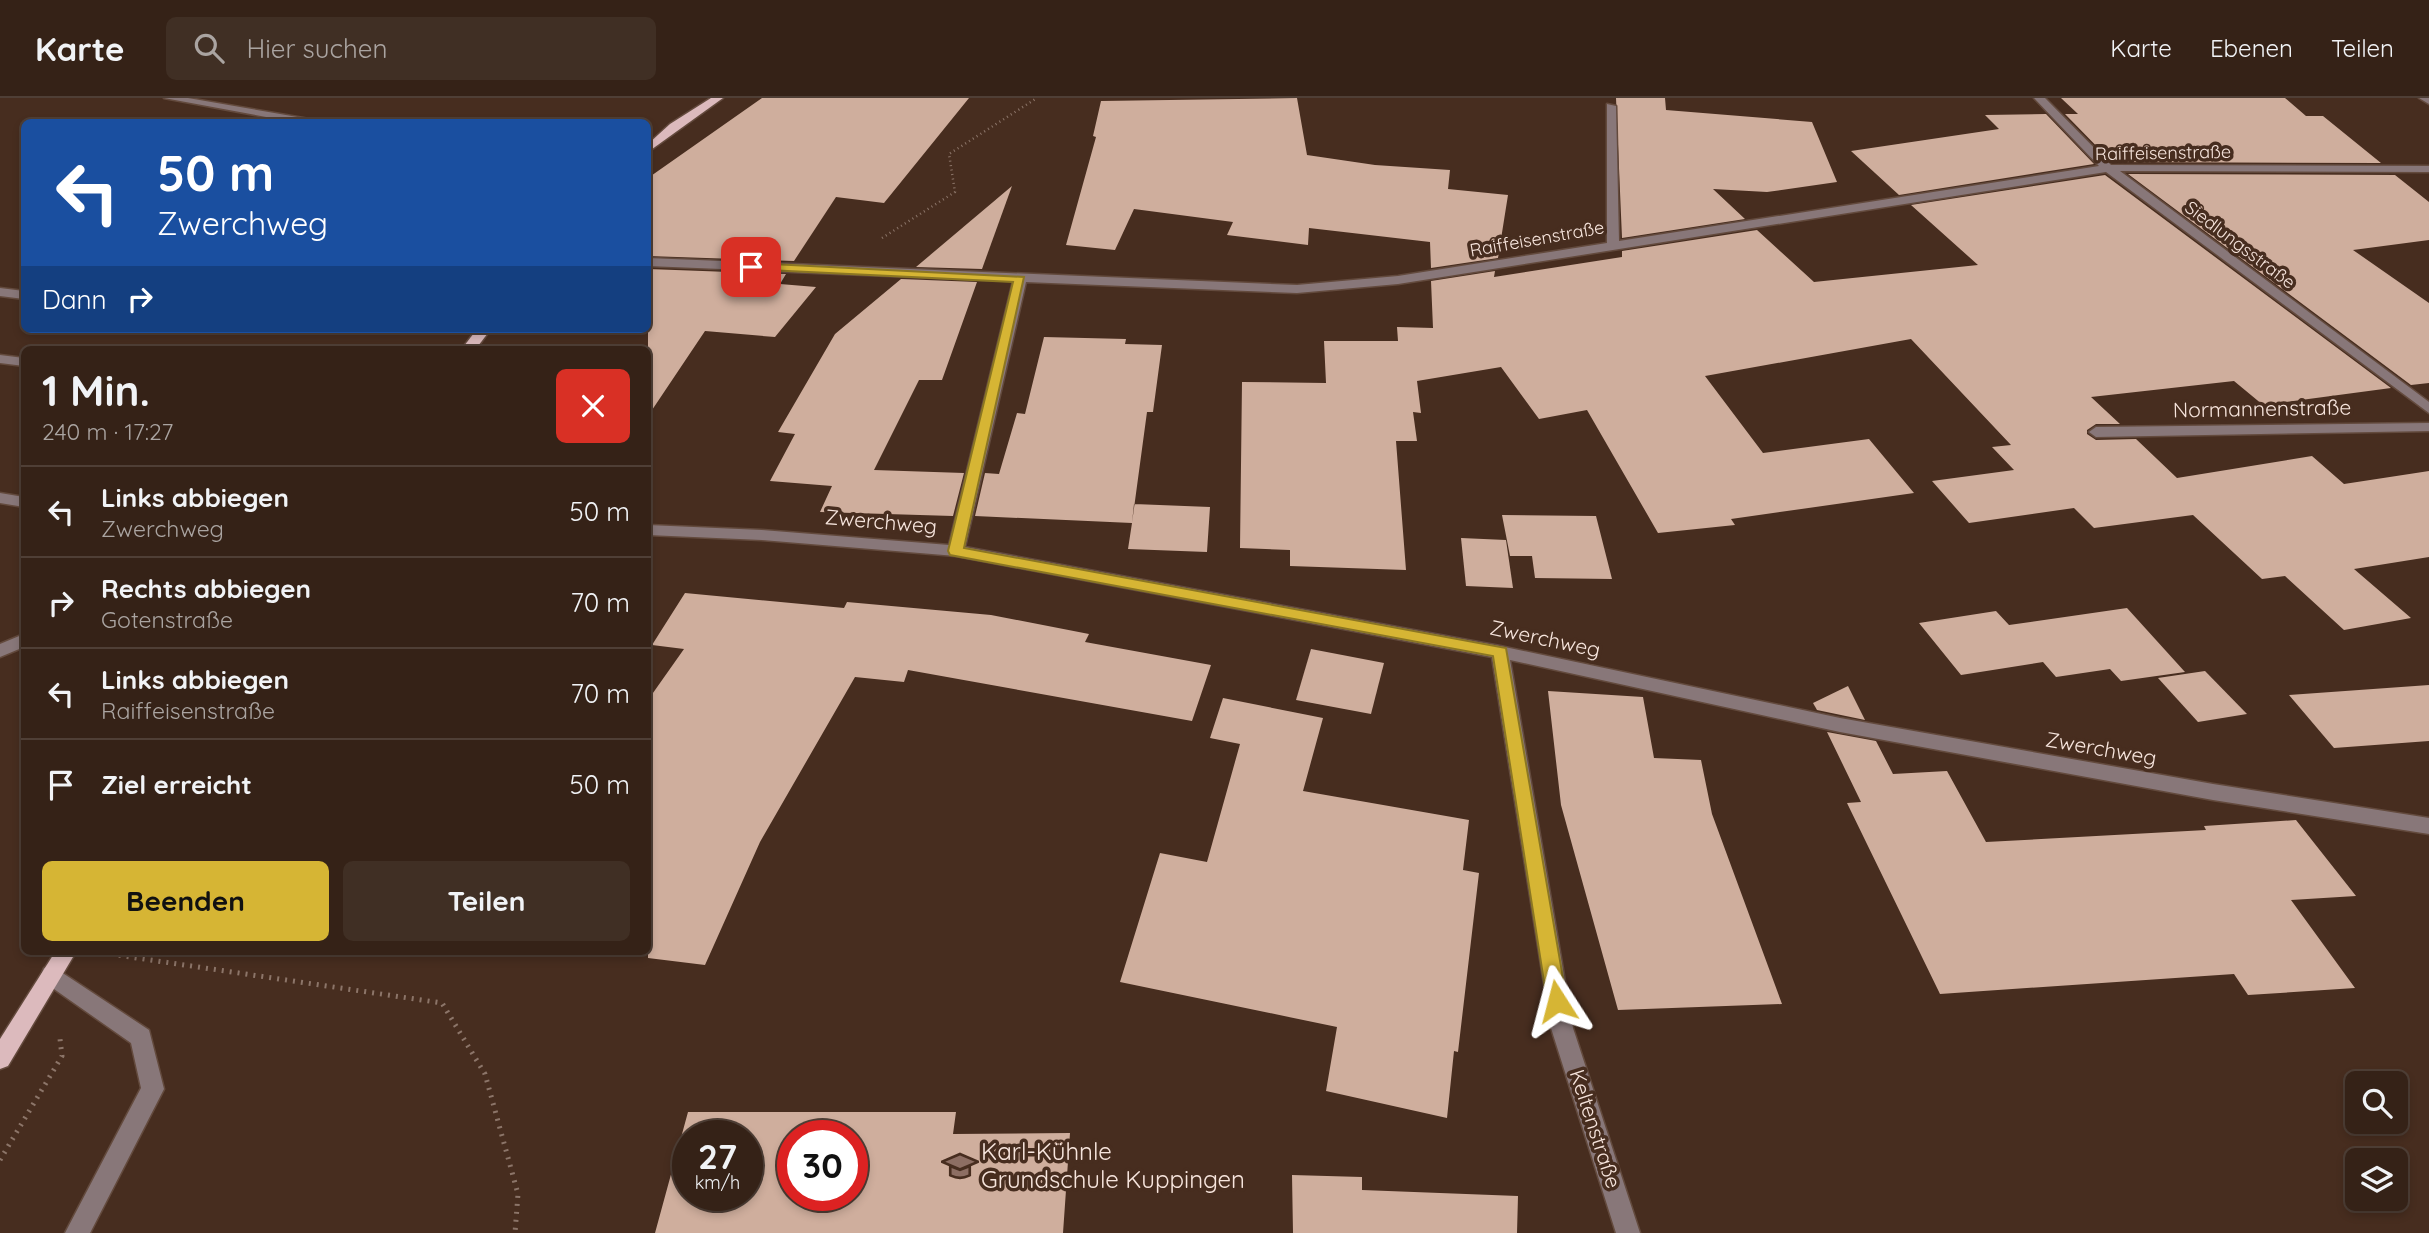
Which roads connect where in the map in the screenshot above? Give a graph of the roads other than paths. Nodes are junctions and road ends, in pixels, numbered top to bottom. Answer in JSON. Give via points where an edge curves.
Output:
{"nodes":[{"id":1,"x":169,"y":98,"type":"edge"},
{"id":2,"x":718,"y":98,"type":"edge"},
{"id":3,"x":2039,"y":98,"type":"edge"},
{"id":4,"x":2424,"y":98,"type":"edge"},
{"id":5,"x":2429,"y":101,"type":"edge"},
{"id":6,"x":1611,"y":106,"type":"dead end"},
{"id":7,"x":292,"y":119,"type":"edge"},
{"id":8,"x":651,"y":146,"type":"edge"},
{"id":9,"x":2108,"y":168,"type":"junction"},
{"id":10,"x":2429,"y":169,"type":"edge"},
{"id":11,"x":1613,"y":244,"type":"junction"},
{"id":12,"x":651,"y":262,"type":"edge"},
{"id":13,"x":1020,"y":279,"type":"junction"},
{"id":14,"x":0,"y":292,"type":"edge"},
{"id":15,"x":21,"y":295,"type":"edge"},
{"id":16,"x":0,"y":359,"type":"edge"},
{"id":17,"x":21,"y":362,"type":"edge"},
{"id":18,"x":2429,"y":409,"type":"edge"},
{"id":19,"x":2429,"y":427,"type":"edge"},
{"id":20,"x":2096,"y":432,"type":"dead end"},
{"id":21,"x":0,"y":498,"type":"edge"},
{"id":22,"x":21,"y":502,"type":"edge"},
{"id":23,"x":651,"y":530,"type":"edge"},
{"id":24,"x":956,"y":551,"type":"junction"},
{"id":25,"x":21,"y":641,"type":"edge"},
{"id":26,"x":0,"y":651,"type":"edge"},
{"id":27,"x":1500,"y":652,"type":"junction"},
{"id":28,"x":2429,"y":826,"type":"edge"},
{"id":29,"x":64,"y":955,"type":"edge"},
{"id":30,"x":52,"y":975,"type":"junction"},
{"id":31,"x":0,"y":1059,"type":"edge"},
{"id":32,"x":77,"y":1233,"type":"edge"},
{"id":33,"x":1628,"y":1233,"type":"edge"}],
"edges":[{"from":1,"to":7,"type":"street"},
{"from":2,"to":8,"type":"main road"},
{"from":3,"to":9,"type":"street","name":"Siedlungsstraße"},
{"from":4,"to":5,"type":"street"},
{"from":6,"to":11,"type":"street"},
{"from":9,"to":10,"type":"street","name":"Raiffeisenstraße"},
{"from":9,"to":11,"type":"street","name":"Raiffeisenstraße"},
{"from":9,"to":18,"type":"street","name":"Siedlungsstraße"},
{"from":11,"to":13,"type":"street","name":"Raiffeisenstraße","via":[[1398,280],[1297,289]]},
{"from":12,"to":13,"type":"street","name":"Raiffeisenstraße"},
{"from":13,"to":24,"type":"street"},
{"from":14,"to":15,"type":"street"},
{"from":16,"to":17,"type":"street"},
{"from":19,"to":20,"type":"street","name":"Normannenstraße"},
{"from":21,"to":22,"type":"street"},
{"from":23,"to":24,"type":"street","name":"Zwerchweg"},
{"from":24,"to":27,"type":"street","name":"Zwerchweg"},
{"from":25,"to":26,"type":"street"},
{"from":27,"to":28,"type":"street","name":"Zwerchweg","via":[[1839,725]]},
{"from":27,"to":33,"type":"street","name":"Keltenstraße","via":[[1562,1028]]},
{"from":29,"to":30,"type":"main road"},
{"from":30,"to":31,"type":"main road"},
{"from":30,"to":32,"type":"street","via":[[141,1038],[153,1089]]}]}
